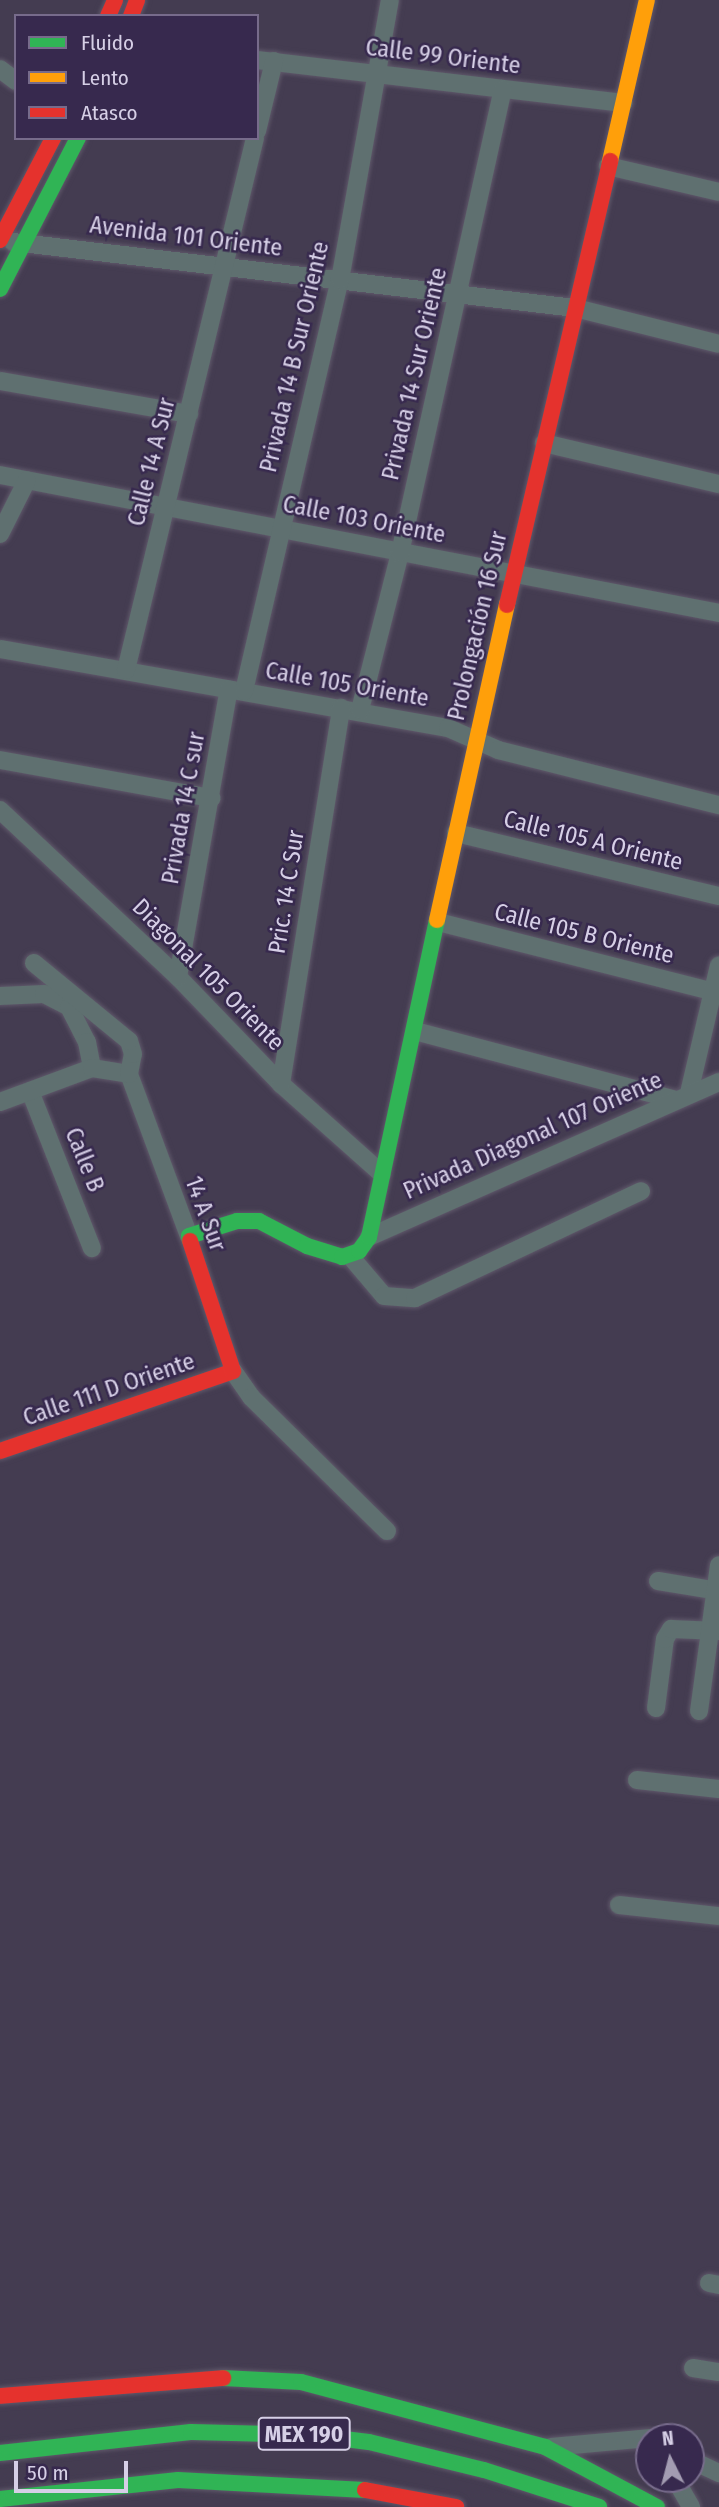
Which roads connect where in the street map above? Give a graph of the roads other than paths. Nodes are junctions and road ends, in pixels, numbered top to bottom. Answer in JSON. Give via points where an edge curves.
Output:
{"nodes":[{"id":1,"x":390,"y":0,"type":"edge"},
{"id":2,"x":647,"y":0,"type":"edge"},
{"id":3,"x":266,"y":60,"type":"edge"},
{"id":4,"x":0,"y":69,"type":"edge"},
{"id":5,"x":379,"y":74,"type":"junction"},
{"id":6,"x":14,"y":80,"type":"edge"},
{"id":7,"x":503,"y":89,"type":"junction"},
{"id":8,"x":623,"y":103,"type":"junction"},
{"id":9,"x":259,"y":115,"type":"edge"},
{"id":10,"x":52,"y":140,"type":"edge"},
{"id":11,"x":77,"y":140,"type":"edge"},
{"id":12,"x":255,"y":140,"type":"edge"},
{"id":13,"x":608,"y":166,"type":"junction"},
{"id":14,"x":719,"y":192,"type":"edge"},
{"id":15,"x":0,"y":240,"type":"edge"},
{"id":16,"x":25,"y":243,"type":"junction"},
{"id":17,"x":224,"y":265,"type":"junction"},
{"id":18,"x":340,"y":280,"type":"junction"},
{"id":19,"x":0,"y":289,"type":"edge"},
{"id":20,"x":458,"y":295,"type":"junction"},
{"id":21,"x":575,"y":308,"type":"junction"},
{"id":22,"x":719,"y":344,"type":"edge"},
{"id":23,"x":0,"y":381,"type":"edge"},
{"id":24,"x":188,"y":414,"type":"junction"},
{"id":25,"x":544,"y":443,"type":"junction"},
{"id":26,"x":0,"y":475,"type":"edge"},
{"id":27,"x":27,"y":480,"type":"junction"},
{"id":28,"x":719,"y":484,"type":"edge"},
{"id":29,"x":166,"y":508,"type":"junction"},
{"id":30,"x":280,"y":529,"type":"junction"},
{"id":31,"x":0,"y":534,"type":"edge"},
{"id":32,"x":400,"y":553,"type":"junction"},
{"id":33,"x":513,"y":574,"type":"junction"},
{"id":34,"x":719,"y":613,"type":"edge"},
{"id":35,"x":0,"y":649,"type":"edge"},
{"id":36,"x":126,"y":670,"type":"junction"},
{"id":37,"x":236,"y":690,"type":"junction"},
{"id":38,"x":341,"y":708,"type":"junction"},
{"id":39,"x":360,"y":710,"type":"junction"},
{"id":40,"x":476,"y":737,"type":"junction"},
{"id":41,"x":0,"y":760,"type":"edge"},
{"id":42,"x":212,"y":798,"type":"junction"},
{"id":43,"x":719,"y":805,"type":"edge"},
{"id":44,"x":0,"y":810,"type":"edge"},
{"id":45,"x":456,"y":833,"type":"junction"},
{"id":46,"x":719,"y":896,"type":"edge"},
{"id":47,"x":438,"y":922,"type":"junction"},
{"id":48,"x":34,"y":963,"type":"dead end"},
{"id":49,"x":719,"y":965,"type":"edge"},
{"id":50,"x":178,"y":977,"type":"junction"},
{"id":51,"x":716,"y":993,"type":"edge"},
{"id":52,"x":0,"y":996,"type":"edge"},
{"id":53,"x":415,"y":1031,"type":"junction"},
{"id":54,"x":92,"y":1069,"type":"junction"},
{"id":55,"x":130,"y":1074,"type":"junction"},
{"id":56,"x":719,"y":1082,"type":"edge"},
{"id":57,"x":281,"y":1084,"type":"junction"},
{"id":58,"x":30,"y":1091,"type":"junction"},
{"id":59,"x":681,"y":1096,"type":"junction"},
{"id":60,"x":0,"y":1102,"type":"edge"},
{"id":61,"x":382,"y":1174,"type":"junction"},
{"id":62,"x":641,"y":1191,"type":"dead end"},
{"id":63,"x":189,"y":1236,"type":"junction"},
{"id":64,"x":369,"y":1237,"type":"junction"},
{"id":65,"x":92,"y":1248,"type":"dead end"},
{"id":66,"x":351,"y":1256,"type":"junction"},
{"id":67,"x":233,"y":1371,"type":"junction"},
{"id":68,"x":0,"y":1451,"type":"edge"},
{"id":69,"x":387,"y":1531,"type":"dead end"},
{"id":70,"x":719,"y":1565,"type":"edge"},
{"id":71,"x":658,"y":1581,"type":"dead end"},
{"id":72,"x":718,"y":1591,"type":"edge"},
{"id":73,"x":715,"y":1631,"type":"edge"},
{"id":74,"x":656,"y":1708,"type":"dead end"},
{"id":75,"x":699,"y":1712,"type":"dead end"},
{"id":76,"x":637,"y":1780,"type":"dead end"},
{"id":77,"x":719,"y":1788,"type":"edge"},
{"id":78,"x":619,"y":1905,"type":"dead end"},
{"id":79,"x":719,"y":1916,"type":"edge"},
{"id":80,"x":693,"y":2368,"type":"dead end"},
{"id":81,"x":719,"y":2372,"type":"edge"},
{"id":82,"x":0,"y":2396,"type":"edge"},
{"id":83,"x":635,"y":2439,"type":"edge"},
{"id":84,"x":545,"y":2447,"type":"junction"},
{"id":85,"x":0,"y":2454,"type":"edge"},
{"id":86,"x":0,"y":2498,"type":"edge"},
{"id":87,"x":456,"y":2507,"type":"edge"},
{"id":88,"x":599,"y":2507,"type":"edge"},
{"id":89,"x":657,"y":2507,"type":"edge"}],
"edges":[{"from":1,"to":5,"type":"street","name":"Privada 14 B Sur Oriente"},
{"from":2,"to":8,"type":"main road","name":"Prolongación 16 Sur"},
{"from":3,"to":5,"type":"street","name":"Calle 99 Oriente"},
{"from":3,"to":9,"type":"street"},
{"from":4,"to":6,"type":"street"},
{"from":5,"to":7,"type":"street","name":"Calle 99 Oriente"},
{"from":5,"to":18,"type":"street","name":"Privada 14 B Sur Oriente"},
{"from":7,"to":8,"type":"street","name":"Calle 99 Oriente"},
{"from":7,"to":20,"type":"street","name":"Privada 14 Sur Oriente"},
{"from":8,"to":13,"type":"main road","name":"Prolongación 16 Sur"},
{"from":10,"to":15,"type":"main road"},
{"from":11,"to":16,"type":"main road"},
{"from":12,"to":17,"type":"street","name":"Calle 14 A Sur"},
{"from":13,"to":14,"type":"street"},
{"from":13,"to":21,"type":"main road","name":"Prolongación 16 Sur"},
{"from":15,"to":16,"type":"street","name":"Avenida 101 Oriente"},
{"from":16,"to":17,"type":"street","name":"Avenida 101 Oriente"},
{"from":16,"to":19,"type":"main road"},
{"from":17,"to":18,"type":"street","name":"Avenida 101 Oriente"},
{"from":17,"to":24,"type":"street","name":"Calle 14 A Sur"},
{"from":18,"to":20,"type":"street","name":"Avenida 101 Oriente"},
{"from":18,"to":30,"type":"street","name":"Privada 14 B Sur Oriente"},
{"from":20,"to":21,"type":"street","name":"Avenida 101 Oriente"},
{"from":20,"to":32,"type":"street","name":"Privada 14 Sur Oriente"},
{"from":21,"to":22,"type":"street","name":"Avenida 101 Oriente"},
{"from":21,"to":25,"type":"main road","name":"Prolongación 16 Sur"},
{"from":23,"to":24,"type":"street"},
{"from":24,"to":29,"type":"street","name":"Calle 14 A Sur"},
{"from":25,"to":28,"type":"street"},
{"from":25,"to":33,"type":"main road","name":"Prolongación 16 Sur"},
{"from":26,"to":27,"type":"street","name":"Calle 103 Oriente"},
{"from":27,"to":29,"type":"street","name":"Calle 103 Oriente"},
{"from":27,"to":31,"type":"street"},
{"from":29,"to":30,"type":"street","name":"Calle 103 Oriente"},
{"from":29,"to":36,"type":"street","name":"Calle 14 A Sur"},
{"from":30,"to":32,"type":"street","name":"Calle 103 Oriente"},
{"from":30,"to":37,"type":"street","name":"Privada 14 B Sur Oriente"},
{"from":32,"to":33,"type":"street","name":"Calle 103 Oriente"},
{"from":32,"to":39,"type":"street","name":"Privada 14 Sur Oriente"},
{"from":33,"to":34,"type":"street","name":"Calle 103 Oriente"},
{"from":33,"to":40,"type":"main road","name":"Prolongación 16 Sur"},
{"from":35,"to":36,"type":"street","name":"Calle 105 Oriente"},
{"from":36,"to":37,"type":"street","name":"Calle 105 Oriente"},
{"from":37,"to":38,"type":"street","name":"Calle 105 Oriente"},
{"from":37,"to":42,"type":"street","name":"Privada 14 C sur"},
{"from":38,"to":39,"type":"street","name":"Calle 105 Oriente"},
{"from":38,"to":57,"type":"street","name":"Pric. 14 C Sur"},
{"from":39,"to":40,"type":"street","name":"Calle 105 Oriente"},
{"from":40,"to":43,"type":"street","name":"Calle 105 Oriente","via":[[498,750]]},
{"from":40,"to":45,"type":"main road","name":"Prolongación 16 Sur"},
{"from":41,"to":42,"type":"street"},
{"from":42,"to":50,"type":"street","name":"Privada 14 C sur"},
{"from":44,"to":50,"type":"street","name":"Diagonal 105 Oriente"},
{"from":45,"to":46,"type":"street","name":"Calle 105 A Oriente"},
{"from":45,"to":47,"type":"main road","name":"Prolongación 16 Sur"},
{"from":47,"to":51,"type":"street","name":"Calle 105 B Oriente"},
{"from":47,"to":53,"type":"main road","name":"Prolongación 16 Sur"},
{"from":48,"to":55,"type":"street","via":[[129,1041],[133,1054]]},
{"from":49,"to":51,"type":"street"},
{"from":50,"to":57,"type":"street","name":"Diagonal 105 Oriente"},
{"from":51,"to":59,"type":"street"},
{"from":52,"to":54,"type":"street","via":[[29,993],[57,999],[78,1018]]},
{"from":53,"to":59,"type":"street"},
{"from":53,"to":61,"type":"main road","name":"Prolongación 16 Sur"},
{"from":54,"to":55,"type":"street"},
{"from":54,"to":58,"type":"street"},
{"from":55,"to":63,"type":"street","name":"14 A Sur"},
{"from":56,"to":59,"type":"street","name":"Privada Diagonal 107 Oriente"},
{"from":57,"to":61,"type":"street","name":"Diagonal 105 Oriente"},
{"from":58,"to":60,"type":"street"},
{"from":58,"to":65,"type":"street","name":"Calle B"},
{"from":59,"to":64,"type":"street","name":"Privada Diagonal 107 Oriente"},
{"from":61,"to":64,"type":"main road","name":"Prolongación 16 Sur"},
{"from":62,"to":66,"type":"street","via":[[415,1298],[384,1296]]},
{"from":63,"to":66,"type":"main road","via":[[237,1221],[259,1221],[333,1256]]},
{"from":63,"to":67,"type":"main road","name":"14 A Sur"},
{"from":64,"to":66,"type":"main road"},
{"from":67,"to":68,"type":"main road","name":"Calle 111 D Oriente"},
{"from":67,"to":69,"type":"street","via":[[251,1397]]},
{"from":70,"to":72,"type":"street"},
{"from":71,"to":72,"type":"street"},
{"from":72,"to":73,"type":"street"},
{"from":73,"to":74,"type":"street","via":[[676,1628],[668,1633]]},
{"from":73,"to":75,"type":"street"},
{"from":76,"to":77,"type":"street"},
{"from":78,"to":79,"type":"street"},
{"from":80,"to":81,"type":"street"},
{"from":82,"to":84,"type":"main road","via":[[223,2378],[301,2382]]},
{"from":83,"to":84,"type":"street"},
{"from":84,"to":89,"type":"main road"},
{"from":85,"to":88,"type":"main road","number":"MEX 190","via":[[191,2432],[312,2435],[369,2442],[484,2470]]},
{"from":86,"to":87,"type":"main road","number":"MEX 190","via":[[178,2480],[231,2480],[379,2491]]}]}
